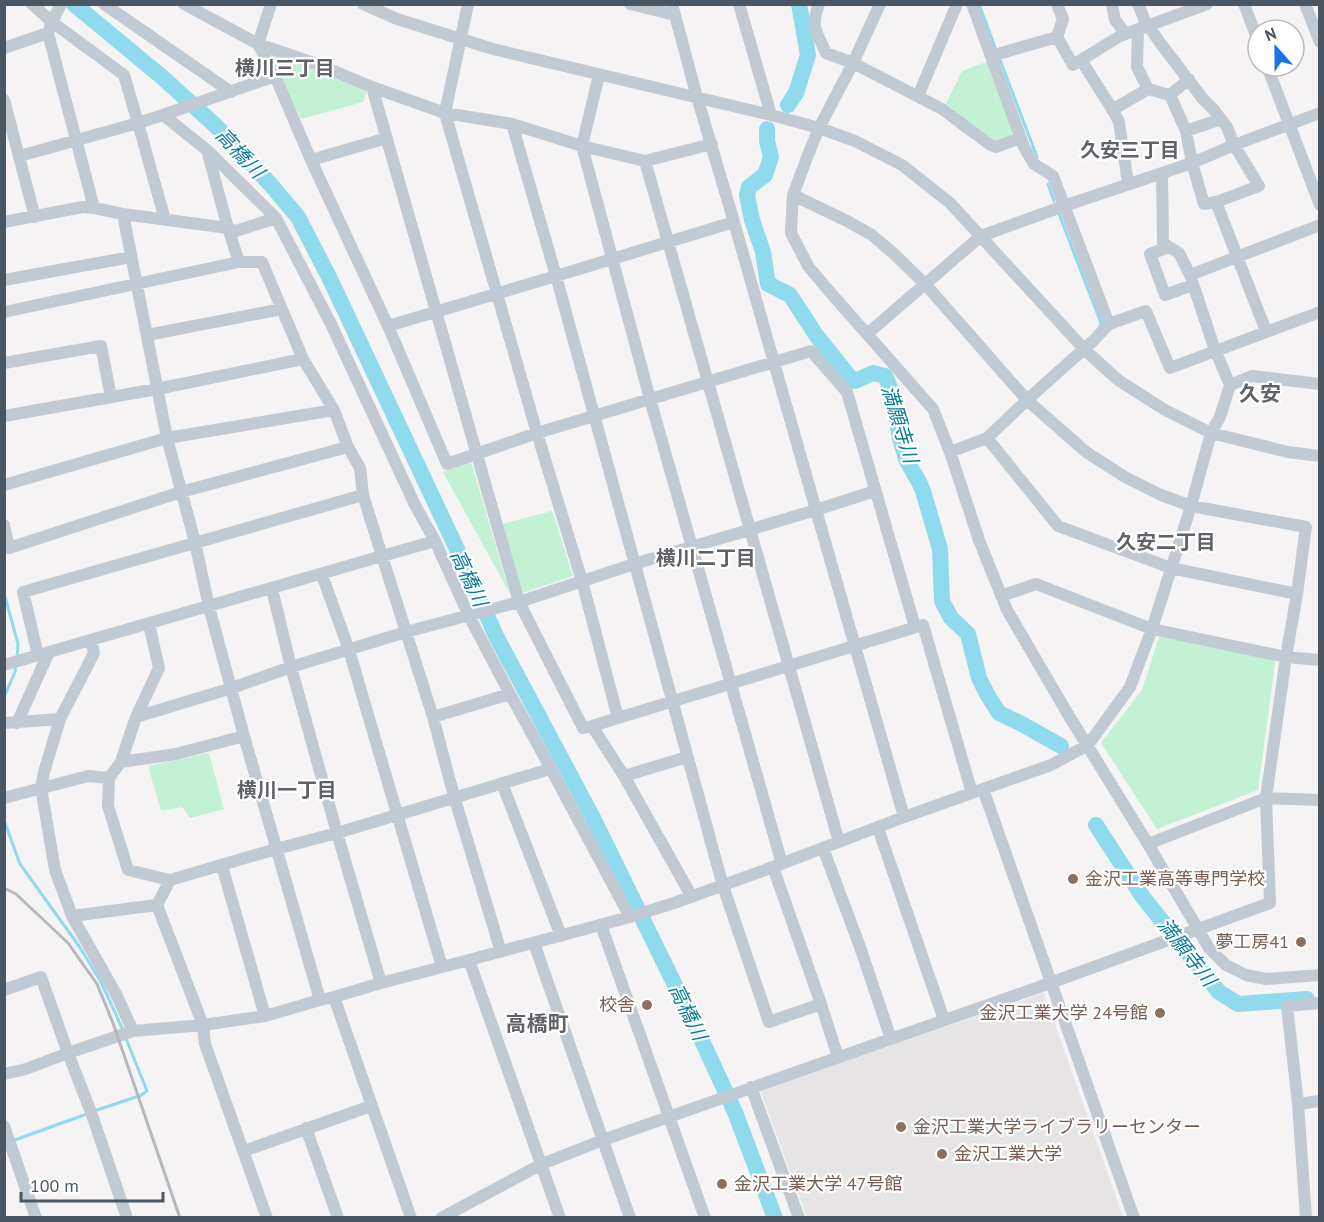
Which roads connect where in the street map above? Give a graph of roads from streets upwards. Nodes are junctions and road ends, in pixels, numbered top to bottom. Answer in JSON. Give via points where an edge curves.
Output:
{"nodes":[{"id":1,"x":32,"y":4,"type":"edge"},
{"id":2,"x":61,"y":4,"type":"edge"},
{"id":3,"x":104,"y":4,"type":"edge"},
{"id":4,"x":184,"y":4,"type":"edge"},
{"id":5,"x":271,"y":4,"type":"edge"},
{"id":6,"x":363,"y":4,"type":"edge"},
{"id":7,"x":468,"y":4,"type":"edge"},
{"id":8,"x":630,"y":4,"type":"edge"},
{"id":9,"x":739,"y":4,"type":"edge"},
{"id":10,"x":819,"y":4,"type":"edge"},
{"id":11,"x":880,"y":4,"type":"edge"},
{"id":12,"x":957,"y":4,"type":"edge"},
{"id":13,"x":972,"y":4,"type":"edge"},
{"id":14,"x":1057,"y":4,"type":"edge"},
{"id":15,"x":1112,"y":4,"type":"edge"},
{"id":16,"x":1138,"y":4,"type":"edge"},
{"id":17,"x":1207,"y":4,"type":"edge"},
{"id":18,"x":1305,"y":4,"type":"edge"},
{"id":19,"x":673,"y":10,"type":"edge"},
{"id":20,"x":50,"y":28,"type":"junction"},
{"id":21,"x":1138,"y":30,"type":"junction"},
{"id":22,"x":460,"y":38,"type":"junction"},
{"id":23,"x":1057,"y":38,"type":"junction"},
{"id":24,"x":1320,"y":42,"type":"edge"},
{"id":25,"x":258,"y":44,"type":"junction"},
{"id":26,"x":4,"y":48,"type":"edge"},
{"id":27,"x":991,"y":56,"type":"junction"},
{"id":28,"x":1081,"y":60,"type":"junction"},
{"id":29,"x":853,"y":63,"type":"junction"},
{"id":30,"x":599,"y":75,"type":"junction"},
{"id":31,"x":275,"y":76,"type":"junction"},
{"id":32,"x":1273,"y":78,"type":"edge"},
{"id":33,"x":1189,"y":79,"type":"junction"},
{"id":34,"x":372,"y":87,"type":"junction"},
{"id":35,"x":1148,"y":90,"type":"junction"},
{"id":36,"x":225,"y":94,"type":"junction"},
{"id":37,"x":1170,"y":95,"type":"junction"},
{"id":38,"x":918,"y":96,"type":"junction"},
{"id":39,"x":697,"y":97,"type":"junction"},
{"id":40,"x":4,"y":100,"type":"edge"},
{"id":41,"x":1112,"y":110,"type":"junction"},
{"id":42,"x":445,"y":113,"type":"junction"},
{"id":43,"x":1320,"y":113,"type":"edge"},
{"id":44,"x":165,"y":114,"type":"junction"},
{"id":45,"x":771,"y":115,"type":"junction"},
{"id":46,"x":1221,"y":119,"type":"junction"},
{"id":47,"x":138,"y":123,"type":"junction"},
{"id":48,"x":512,"y":124,"type":"junction"},
{"id":49,"x":1290,"y":124,"type":"junction"},
{"id":50,"x":819,"y":128,"type":"junction"},
{"id":51,"x":1186,"y":131,"type":"junction"},
{"id":52,"x":387,"y":138,"type":"junction"},
{"id":53,"x":1020,"y":138,"type":"junction"},
{"id":54,"x":77,"y":140,"type":"junction"},
{"id":55,"x":711,"y":144,"type":"junction"},
{"id":56,"x":1234,"y":145,"type":"junction"},
{"id":57,"x":582,"y":146,"type":"junction"},
{"id":58,"x":207,"y":150,"type":"junction"},
{"id":59,"x":20,"y":156,"type":"junction"},
{"id":60,"x":311,"y":160,"type":"junction"},
{"id":61,"x":645,"y":161,"type":"junction"},
{"id":62,"x":1192,"y":163,"type":"junction"},
{"id":63,"x":1162,"y":173,"type":"junction"},
{"id":64,"x":1128,"y":184,"type":"junction"},
{"id":65,"x":793,"y":195,"type":"junction"},
{"id":66,"x":1216,"y":202,"type":"junction"},
{"id":67,"x":1320,"y":205,"type":"edge"},
{"id":68,"x":1064,"y":206,"type":"junction"},
{"id":69,"x":94,"y":208,"type":"junction"},
{"id":70,"x":123,"y":214,"type":"junction"},
{"id":71,"x":35,"y":216,"type":"junction"},
{"id":72,"x":276,"y":218,"type":"junction"},
{"id":73,"x":165,"y":220,"type":"junction"},
{"id":74,"x":4,"y":222,"type":"edge"},
{"id":75,"x":734,"y":222,"type":"junction"},
{"id":76,"x":1320,"y":225,"type":"edge"},
{"id":77,"x":228,"y":228,"type":"junction"},
{"id":78,"x":981,"y":236,"type":"junction"},
{"id":79,"x":669,"y":241,"type":"junction"},
{"id":80,"x":1169,"y":247,"type":"junction"},
{"id":81,"x":131,"y":257,"type":"junction"},
{"id":82,"x":1238,"y":257,"type":"junction"},
{"id":83,"x":613,"y":259,"type":"junction"},
{"id":84,"x":239,"y":262,"type":"junction"},
{"id":85,"x":556,"y":276,"type":"junction"},
{"id":86,"x":4,"y":280,"type":"edge"},
{"id":87,"x":1192,"y":280,"type":"junction"},
{"id":88,"x":136,"y":284,"type":"junction"},
{"id":89,"x":926,"y":285,"type":"junction"},
{"id":90,"x":496,"y":294,"type":"junction"},
{"id":91,"x":282,"y":309,"type":"junction"},
{"id":92,"x":437,"y":311,"type":"junction"},
{"id":93,"x":4,"y":312,"type":"edge"},
{"id":94,"x":1320,"y":312,"type":"edge"},
{"id":95,"x":1109,"y":324,"type":"junction"},
{"id":96,"x":388,"y":326,"type":"junction"},
{"id":97,"x":1266,"y":331,"type":"junction"},
{"id":98,"x":867,"y":334,"type":"junction"},
{"id":99,"x":147,"y":335,"type":"junction"},
{"id":100,"x":1084,"y":349,"type":"junction"},
{"id":101,"x":1215,"y":350,"type":"junction"},
{"id":102,"x":303,"y":359,"type":"junction"},
{"id":103,"x":774,"y":361,"type":"junction"},
{"id":104,"x":4,"y":363,"type":"edge"},
{"id":105,"x":708,"y":382,"type":"junction"},
{"id":106,"x":1320,"y":384,"type":"edge"},
{"id":107,"x":1230,"y":385,"type":"junction"},
{"id":108,"x":157,"y":388,"type":"junction"},
{"id":109,"x":111,"y":397,"type":"junction"},
{"id":110,"x":650,"y":399,"type":"junction"},
{"id":111,"x":1027,"y":400,"type":"junction"},
{"id":112,"x":334,"y":410,"type":"junction"},
{"id":113,"x":4,"y":416,"type":"edge"},
{"id":114,"x":594,"y":417,"type":"junction"},
{"id":115,"x":537,"y":433,"type":"junction"},
{"id":116,"x":1211,"y":433,"type":"junction"},
{"id":117,"x":167,"y":438,"type":"junction"},
{"id":118,"x":987,"y":438,"type":"junction"},
{"id":119,"x":348,"y":447,"type":"junction"},
{"id":120,"x":950,"y":452,"type":"junction"},
{"id":121,"x":476,"y":454,"type":"junction"},
{"id":122,"x":1320,"y":456,"type":"edge"},
{"id":123,"x":4,"y":485,"type":"edge"},
{"id":124,"x":875,"y":491,"type":"junction"},
{"id":125,"x":182,"y":492,"type":"junction"},
{"id":126,"x":363,"y":495,"type":"junction"},
{"id":127,"x":1191,"y":506,"type":"junction"},
{"id":128,"x":816,"y":510,"type":"junction"},
{"id":129,"x":4,"y":525,"type":"edge"},
{"id":130,"x":750,"y":530,"type":"junction"},
{"id":131,"x":435,"y":541,"type":"junction"},
{"id":132,"x":195,"y":542,"type":"junction"},
{"id":133,"x":693,"y":548,"type":"junction"},
{"id":134,"x":382,"y":556,"type":"junction"},
{"id":135,"x":634,"y":564,"type":"junction"},
{"id":136,"x":1171,"y":568,"type":"junction"},
{"id":137,"x":322,"y":575,"type":"junction"},
{"id":138,"x":582,"y":581,"type":"junction"},
{"id":139,"x":272,"y":588,"type":"junction"},
{"id":140,"x":1296,"y":594,"type":"junction"},
{"id":141,"x":1001,"y":596,"type":"junction"},
{"id":142,"x":514,"y":603,"type":"junction"},
{"id":143,"x":209,"y":607,"type":"junction"},
{"id":144,"x":469,"y":616,"type":"junction"},
{"id":145,"x":149,"y":624,"type":"junction"},
{"id":146,"x":915,"y":627,"type":"junction"},
{"id":147,"x":1152,"y":629,"type":"junction"},
{"id":148,"x":406,"y":632,"type":"junction"},
{"id":149,"x":92,"y":640,"type":"junction"},
{"id":150,"x":854,"y":646,"type":"junction"},
{"id":151,"x":349,"y":650,"type":"junction"},
{"id":152,"x":43,"y":654,"type":"junction"},
{"id":153,"x":1286,"y":657,"type":"junction"},
{"id":154,"x":1320,"y":660,"type":"edge"},
{"id":155,"x":12,"y":663,"type":"edge"},
{"id":156,"x":788,"y":666,"type":"junction"},
{"id":157,"x":291,"y":667,"type":"junction"},
{"id":158,"x":731,"y":684,"type":"junction"},
{"id":159,"x":232,"y":688,"type":"junction"},
{"id":160,"x":510,"y":694,"type":"junction"},
{"id":161,"x":672,"y":703,"type":"junction"},
{"id":162,"x":136,"y":717,"type":"junction"},
{"id":163,"x":433,"y":717,"type":"junction"},
{"id":164,"x":60,"y":718,"type":"junction"},
{"id":165,"x":618,"y":718,"type":"junction"},
{"id":166,"x":11,"y":723,"type":"edge"},
{"id":167,"x":592,"y":726,"type":"junction"},
{"id":168,"x":244,"y":736,"type":"junction"},
{"id":169,"x":1088,"y":745,"type":"junction"},
{"id":170,"x":687,"y":757,"type":"junction"},
{"id":171,"x":121,"y":762,"type":"junction"},
{"id":172,"x":550,"y":768,"type":"junction"},
{"id":173,"x":624,"y":776,"type":"junction"},
{"id":174,"x":109,"y":778,"type":"junction"},
{"id":175,"x":502,"y":783,"type":"junction"},
{"id":176,"x":41,"y":788,"type":"junction"},
{"id":177,"x":977,"y":791,"type":"junction"},
{"id":178,"x":454,"y":796,"type":"junction"},
{"id":179,"x":4,"y":798,"type":"edge"},
{"id":180,"x":1266,"y":798,"type":"junction"},
{"id":181,"x":1320,"y":800,"type":"edge"},
{"id":182,"x":396,"y":814,"type":"junction"},
{"id":183,"x":904,"y":817,"type":"junction"},
{"id":184,"x":878,"y":828,"type":"junction"},
{"id":185,"x":337,"y":833,"type":"junction"},
{"id":186,"x":839,"y":842,"type":"junction"},
{"id":187,"x":1148,"y":844,"type":"junction"},
{"id":188,"x":824,"y":848,"type":"junction"},
{"id":189,"x":276,"y":849,"type":"junction"},
{"id":190,"x":222,"y":866,"type":"junction"},
{"id":191,"x":778,"y":866,"type":"junction"},
{"id":192,"x":170,"y":880,"type":"junction"},
{"id":193,"x":723,"y":886,"type":"junction"},
{"id":194,"x":692,"y":897,"type":"junction"},
{"id":195,"x":157,"y":905,"type":"junction"},
{"id":196,"x":72,"y":916,"type":"junction"},
{"id":197,"x":630,"y":917,"type":"junction"},
{"id":198,"x":601,"y":925,"type":"junction"},
{"id":199,"x":1198,"y":928,"type":"junction"},
{"id":200,"x":561,"y":936,"type":"junction"},
{"id":201,"x":534,"y":943,"type":"junction"},
{"id":202,"x":501,"y":952,"type":"junction"},
{"id":203,"x":469,"y":960,"type":"junction"},
{"id":204,"x":442,"y":967,"type":"junction"},
{"id":205,"x":1320,"y":975,"type":"edge"},
{"id":206,"x":381,"y":983,"type":"junction"},
{"id":207,"x":1051,"y":983,"type":"junction"},
{"id":208,"x":4,"y":990,"type":"edge"},
{"id":209,"x":334,"y":997,"type":"junction"},
{"id":210,"x":320,"y":1000,"type":"junction"},
{"id":211,"x":1320,"y":1003,"type":"edge"},
{"id":212,"x":821,"y":1004,"type":"junction"},
{"id":213,"x":265,"y":1016,"type":"junction"},
{"id":214,"x":945,"y":1020,"type":"junction"},
{"id":215,"x":202,"y":1025,"type":"junction"},
{"id":216,"x":127,"y":1033,"type":"junction"},
{"id":217,"x":891,"y":1039,"type":"junction"},
{"id":218,"x":68,"y":1053,"type":"junction"},
{"id":219,"x":838,"y":1057,"type":"junction"},
{"id":220,"x":4,"y":1074,"type":"edge"},
{"id":221,"x":751,"y":1087,"type":"junction"},
{"id":222,"x":1320,"y":1101,"type":"edge"},
{"id":223,"x":1298,"y":1104,"type":"junction"},
{"id":224,"x":371,"y":1106,"type":"junction"},
{"id":225,"x":669,"y":1116,"type":"junction"},
{"id":226,"x":306,"y":1128,"type":"junction"},
{"id":227,"x":8,"y":1135,"type":"edge"},
{"id":228,"x":603,"y":1140,"type":"junction"},
{"id":229,"x":243,"y":1151,"type":"junction"},
{"id":230,"x":542,"y":1164,"type":"junction"},
{"id":231,"x":36,"y":1218,"type":"edge"},
{"id":232,"x":127,"y":1218,"type":"edge"},
{"id":233,"x":267,"y":1218,"type":"edge"},
{"id":234,"x":338,"y":1218,"type":"edge"},
{"id":235,"x":411,"y":1218,"type":"edge"},
{"id":236,"x":441,"y":1218,"type":"edge"},
{"id":237,"x":561,"y":1218,"type":"edge"},
{"id":238,"x":630,"y":1218,"type":"edge"},
{"id":239,"x":705,"y":1218,"type":"edge"},
{"id":240,"x":799,"y":1218,"type":"edge"},
{"id":241,"x":1134,"y":1218,"type":"edge"},
{"id":242,"x":1306,"y":1218,"type":"edge"}],
"edges":[{"from":1,"to":20,"type":"street"},
{"from":2,"to":20,"type":"street"},
{"from":3,"to":36,"type":"street"},
{"from":4,"to":25,"type":"street"},
{"from":5,"to":25,"type":"street"},
{"from":6,"to":22,"type":"street"},
{"from":7,"to":22,"type":"street"},
{"from":8,"to":19,"type":"street"},
{"from":9,"to":45,"type":"street"},
{"from":10,"to":29,"type":"street","via":[[814,27],[826,53]]},
{"from":11,"to":29,"type":"street"},
{"from":12,"to":38,"type":"street"},
{"from":13,"to":27,"type":"street"},
{"from":14,"to":23,"type":"street","via":[[1063,19]]},
{"from":15,"to":21,"type":"street","via":[[1115,20]]},
{"from":16,"to":21,"type":"street"},
{"from":17,"to":21,"type":"street"},
{"from":18,"to":24,"type":"street"},
{"from":19,"to":39,"type":"street"},
{"from":20,"to":26,"type":"street"},
{"from":20,"to":47,"type":"street","via":[[124,75]]},
{"from":20,"to":54,"type":"street"},
{"from":21,"to":28,"type":"street","via":[[1119,36]]},
{"from":21,"to":33,"type":"street"},
{"from":21,"to":35,"type":"street","via":[[1137,67]]},
{"from":22,"to":30,"type":"street"},
{"from":22,"to":42,"type":"street"},
{"from":23,"to":27,"type":"street"},
{"from":23,"to":28,"type":"street","via":[[1073,65]]},
{"from":25,"to":31,"type":"street"},
{"from":25,"to":34,"type":"street"},
{"from":27,"to":53,"type":"street"},
{"from":28,"to":41,"type":"street"},
{"from":29,"to":38,"type":"street"},
{"from":29,"to":50,"type":"street"},
{"from":30,"to":39,"type":"street"},
{"from":30,"to":57,"type":"street"},
{"from":31,"to":36,"type":"street"},
{"from":31,"to":60,"type":"street"},
{"from":32,"to":49,"type":"street"},
{"from":33,"to":37,"type":"street"},
{"from":33,"to":46,"type":"street"},
{"from":34,"to":42,"type":"street"},
{"from":34,"to":52,"type":"street"},
{"from":35,"to":37,"type":"street"},
{"from":35,"to":41,"type":"street"},
{"from":36,"to":44,"type":"street"},
{"from":37,"to":51,"type":"street"},
{"from":38,"to":53,"type":"street","via":[[996,147]]},
{"from":39,"to":45,"type":"street"},
{"from":39,"to":55,"type":"street"},
{"from":40,"to":59,"type":"street"},
{"from":41,"to":64,"type":"street","via":[[1119,122]]},
{"from":42,"to":48,"type":"street"},
{"from":42,"to":90,"type":"street"},
{"from":43,"to":49,"type":"street"},
{"from":44,"to":47,"type":"street"},
{"from":44,"to":58,"type":"street"},
{"from":45,"to":50,"type":"street"},
{"from":46,"to":51,"type":"street"},
{"from":46,"to":56,"type":"street"},
{"from":47,"to":54,"type":"street"},
{"from":47,"to":73,"type":"street"},
{"from":48,"to":57,"type":"street"},
{"from":48,"to":85,"type":"street"},
{"from":49,"to":56,"type":"street"},
{"from":49,"to":67,"type":"street"},
{"from":50,"to":65,"type":"street"},
{"from":50,"to":78,"type":"street","via":[[902,165],[950,203]]},
{"from":51,"to":62,"type":"street"},
{"from":52,"to":60,"type":"street"},
{"from":52,"to":92,"type":"street"},
{"from":53,"to":68,"type":"street","via":[[1034,164],[1053,176]]},
{"from":54,"to":59,"type":"street"},
{"from":54,"to":69,"type":"street"},
{"from":55,"to":61,"type":"street"},
{"from":55,"to":75,"type":"street"},
{"from":56,"to":62,"type":"street"},
{"from":56,"to":66,"type":"street","via":[[1259,186]]},
{"from":57,"to":61,"type":"street"},
{"from":57,"to":83,"type":"street"},
{"from":58,"to":72,"type":"street"},
{"from":58,"to":77,"type":"street"},
{"from":59,"to":71,"type":"street"},
{"from":60,"to":96,"type":"street"},
{"from":61,"to":79,"type":"street"},
{"from":62,"to":63,"type":"street"},
{"from":62,"to":66,"type":"street","via":[[1204,204]]},
{"from":63,"to":64,"type":"street"},
{"from":63,"to":80,"type":"street","via":[[1163,243]]},
{"from":64,"to":68,"type":"street"},
{"from":65,"to":89,"type":"street","via":[[872,235]]},
{"from":65,"to":98,"type":"street","via":[[791,233],[808,266]]},
{"from":66,"to":82,"type":"street"},
{"from":68,"to":78,"type":"street"},
{"from":68,"to":95,"type":"street"},
{"from":69,"to":70,"type":"street"},
{"from":69,"to":71,"type":"street"},
{"from":70,"to":73,"type":"street"},
{"from":70,"to":81,"type":"street"},
{"from":71,"to":74,"type":"street"},
{"from":72,"to":77,"type":"street","via":[[236,231]]},
{"from":72,"to":131,"type":"street"},
{"from":73,"to":77,"type":"street"},
{"from":75,"to":79,"type":"street"},
{"from":75,"to":103,"type":"street"},
{"from":76,"to":82,"type":"street"},
{"from":77,"to":84,"type":"street"},
{"from":78,"to":89,"type":"street"},
{"from":78,"to":100,"type":"street"},
{"from":79,"to":83,"type":"street"},
{"from":79,"to":105,"type":"street"},
{"from":80,"to":87,"type":"street","via":[[1179,253]]},
{"from":80,"to":87,"type":"street","via":[[1150,255],[1165,295]]},
{"from":81,"to":86,"type":"street"},
{"from":81,"to":88,"type":"street"},
{"from":82,"to":87,"type":"street"},
{"from":82,"to":97,"type":"street"},
{"from":83,"to":85,"type":"street"},
{"from":83,"to":110,"type":"street"},
{"from":84,"to":88,"type":"street"},
{"from":84,"to":91,"type":"street","via":[[262,262]]},
{"from":85,"to":90,"type":"street"},
{"from":85,"to":114,"type":"street"},
{"from":87,"to":101,"type":"street"},
{"from":88,"to":93,"type":"street"},
{"from":88,"to":99,"type":"street"},
{"from":89,"to":98,"type":"street"},
{"from":89,"to":111,"type":"street"},
{"from":90,"to":92,"type":"street"},
{"from":90,"to":115,"type":"street"},
{"from":91,"to":99,"type":"street"},
{"from":91,"to":102,"type":"street"},
{"from":92,"to":96,"type":"street"},
{"from":92,"to":121,"type":"street"},
{"from":94,"to":97,"type":"street"},
{"from":95,"to":100,"type":"street"},
{"from":95,"to":101,"type":"street","via":[[1146,311],[1170,368]]},
{"from":96,"to":121,"type":"street","via":[[447,464]]},
{"from":97,"to":101,"type":"street"},
{"from":98,"to":120,"type":"street","via":[[933,410]]},
{"from":99,"to":108,"type":"street"},
{"from":100,"to":111,"type":"street"},
{"from":100,"to":116,"type":"street","via":[[1118,380]]},
{"from":101,"to":107,"type":"street"},
{"from":102,"to":108,"type":"street"},
{"from":102,"to":112,"type":"street"},
{"from":103,"to":105,"type":"street"},
{"from":103,"to":124,"type":"street","via":[[811,351],[847,392]]},
{"from":103,"to":128,"type":"street"},
{"from":104,"to":109,"type":"street","via":[[101,346]]},
{"from":105,"to":110,"type":"street"},
{"from":105,"to":130,"type":"street"},
{"from":106,"to":107,"type":"street","via":[[1252,376]]},
{"from":107,"to":116,"type":"street"},
{"from":108,"to":109,"type":"street"},
{"from":108,"to":117,"type":"street"},
{"from":109,"to":113,"type":"street"},
{"from":110,"to":114,"type":"street"},
{"from":110,"to":133,"type":"street"},
{"from":111,"to":118,"type":"street"},
{"from":111,"to":127,"type":"street","via":[[1086,452],[1125,477]]},
{"from":112,"to":117,"type":"street"},
{"from":112,"to":119,"type":"street"},
{"from":114,"to":115,"type":"street"},
{"from":114,"to":135,"type":"street"},
{"from":115,"to":121,"type":"street"},
{"from":115,"to":138,"type":"street"},
{"from":116,"to":122,"type":"street"},
{"from":116,"to":127,"type":"street"},
{"from":117,"to":123,"type":"street"},
{"from":117,"to":125,"type":"street"},
{"from":118,"to":120,"type":"street"},
{"from":118,"to":136,"type":"street","via":[[1058,526]]},
{"from":119,"to":125,"type":"street"},
{"from":119,"to":126,"type":"street","via":[[360,468]]},
{"from":120,"to":141,"type":"street"},
{"from":121,"to":142,"type":"street"},
{"from":124,"to":128,"type":"street"},
{"from":124,"to":146,"type":"street"},
{"from":125,"to":129,"type":"street","via":[[9,548]]},
{"from":125,"to":132,"type":"street"},
{"from":126,"to":132,"type":"street"},
{"from":126,"to":134,"type":"street"},
{"from":127,"to":136,"type":"street"},
{"from":127,"to":140,"type":"street","via":[[1306,527]]},
{"from":128,"to":130,"type":"street"},
{"from":128,"to":150,"type":"street"},
{"from":130,"to":133,"type":"street"},
{"from":130,"to":156,"type":"street"},
{"from":131,"to":134,"type":"street"},
{"from":131,"to":144,"type":"street"},
{"from":132,"to":143,"type":"street"},
{"from":132,"to":152,"type":"street","via":[[23,592]]},
{"from":133,"to":135,"type":"street"},
{"from":133,"to":158,"type":"street"},
{"from":134,"to":137,"type":"street"},
{"from":134,"to":148,"type":"street"},
{"from":135,"to":138,"type":"street"},
{"from":135,"to":161,"type":"street"},
{"from":136,"to":140,"type":"street"},
{"from":136,"to":147,"type":"street"},
{"from":137,"to":139,"type":"street"},
{"from":137,"to":151,"type":"street"},
{"from":138,"to":142,"type":"street"},
{"from":138,"to":165,"type":"street"},
{"from":139,"to":143,"type":"street"},
{"from":139,"to":157,"type":"street"},
{"from":140,"to":153,"type":"street"},
{"from":141,"to":147,"type":"street","via":[[1036,584]]},
{"from":141,"to":169,"type":"street"},
{"from":142,"to":144,"type":"street"},
{"from":142,"to":167,"type":"street","via":[[583,728]]},
{"from":143,"to":145,"type":"street"},
{"from":143,"to":159,"type":"street"},
{"from":144,"to":148,"type":"street"},
{"from":144,"to":160,"type":"street"},
{"from":145,"to":149,"type":"street"},
{"from":145,"to":162,"type":"street","via":[[159,668]]},
{"from":146,"to":150,"type":"street"},
{"from":146,"to":177,"type":"street","via":[[923,625]]},
{"from":147,"to":153,"type":"street"},
{"from":147,"to":169,"type":"street","via":[[1130,687]]},
{"from":148,"to":151,"type":"street"},
{"from":148,"to":163,"type":"street"},
{"from":149,"to":152,"type":"street"},
{"from":149,"to":164,"type":"street","via":[[94,653]]},
{"from":150,"to":156,"type":"street"},
{"from":150,"to":183,"type":"street"},
{"from":151,"to":157,"type":"street"},
{"from":151,"to":182,"type":"street"},
{"from":152,"to":155,"type":"street"},
{"from":152,"to":166,"type":"street"},
{"from":153,"to":154,"type":"street"},
{"from":153,"to":180,"type":"street"},
{"from":156,"to":158,"type":"street"},
{"from":156,"to":186,"type":"street"},
{"from":157,"to":159,"type":"street"},
{"from":157,"to":185,"type":"street"},
{"from":158,"to":161,"type":"street"},
{"from":158,"to":191,"type":"street"},
{"from":159,"to":162,"type":"street"},
{"from":159,"to":168,"type":"street"},
{"from":160,"to":163,"type":"street"},
{"from":160,"to":172,"type":"street"},
{"from":161,"to":165,"type":"street"},
{"from":161,"to":170,"type":"street"},
{"from":162,"to":171,"type":"street"},
{"from":163,"to":178,"type":"street"},
{"from":164,"to":166,"type":"street"},
{"from":164,"to":176,"type":"street"},
{"from":165,"to":167,"type":"street"},
{"from":167,"to":173,"type":"street"},
{"from":168,"to":171,"type":"street","via":[[176,754]]},
{"from":168,"to":189,"type":"street"},
{"from":169,"to":177,"type":"street","via":[[1051,765]]},
{"from":169,"to":187,"type":"street"},
{"from":170,"to":173,"type":"street"},
{"from":170,"to":193,"type":"street"},
{"from":171,"to":174,"type":"street"},
{"from":172,"to":175,"type":"street"},
{"from":172,"to":197,"type":"street"},
{"from":173,"to":194,"type":"street"},
{"from":174,"to":176,"type":"street","via":[[88,776]]},
{"from":174,"to":192,"type":"street","via":[[108,806],[128,870]]},
{"from":175,"to":178,"type":"street"},
{"from":175,"to":200,"type":"street"},
{"from":176,"to":179,"type":"street"},
{"from":176,"to":196,"type":"street","via":[[55,870]]},
{"from":177,"to":183,"type":"street"},
{"from":177,"to":207,"type":"street"},
{"from":178,"to":182,"type":"street"},
{"from":178,"to":202,"type":"street"},
{"from":180,"to":181,"type":"street"},
{"from":180,"to":187,"type":"street"},
{"from":180,"to":199,"type":"street","via":[[1270,903]]},
{"from":182,"to":185,"type":"street"},
{"from":182,"to":204,"type":"street"},
{"from":183,"to":184,"type":"street"},
{"from":184,"to":186,"type":"street"},
{"from":184,"to":214,"type":"street"},
{"from":185,"to":189,"type":"street"},
{"from":185,"to":206,"type":"street"},
{"from":186,"to":188,"type":"street"},
{"from":187,"to":199,"type":"street"},
{"from":188,"to":191,"type":"street"},
{"from":188,"to":217,"type":"street"},
{"from":189,"to":190,"type":"street"},
{"from":189,"to":210,"type":"street"},
{"from":190,"to":192,"type":"street"},
{"from":190,"to":213,"type":"street"},
{"from":191,"to":193,"type":"street"},
{"from":191,"to":212,"type":"street"},
{"from":192,"to":195,"type":"street"},
{"from":193,"to":194,"type":"street"},
{"from":193,"to":212,"type":"street","via":[[769,1022]]},
{"from":194,"to":197,"type":"street"},
{"from":195,"to":196,"type":"street"},
{"from":195,"to":215,"type":"street"},
{"from":196,"to":216,"type":"street","via":[[116,994]]},
{"from":197,"to":198,"type":"street"},
{"from":198,"to":200,"type":"street"},
{"from":198,"to":225,"type":"street"},
{"from":199,"to":205,"type":"street","via":[[1209,948],[1226,965],[1246,975],[1266,979]]},
{"from":199,"to":207,"type":"street"},
{"from":200,"to":201,"type":"street"},
{"from":201,"to":202,"type":"street"},
{"from":201,"to":228,"type":"street"},
{"from":202,"to":203,"type":"street"},
{"from":203,"to":204,"type":"street"},
{"from":203,"to":230,"type":"street"},
{"from":204,"to":206,"type":"street"},
{"from":206,"to":209,"type":"street"},
{"from":207,"to":214,"type":"street"},
{"from":207,"to":241,"type":"street"},
{"from":208,"to":218,"type":"street","via":[[41,977]]},
{"from":209,"to":210,"type":"street"},
{"from":209,"to":224,"type":"street"},
{"from":210,"to":213,"type":"street"},
{"from":211,"to":223,"type":"street","via":[[1287,1006]]},
{"from":212,"to":219,"type":"street"},
{"from":213,"to":215,"type":"street"},
{"from":214,"to":217,"type":"street"},
{"from":215,"to":216,"type":"street"},
{"from":215,"to":229,"type":"street","via":[[205,1044]]},
{"from":216,"to":218,"type":"street"},
{"from":217,"to":219,"type":"street"},
{"from":218,"to":220,"type":"street"},
{"from":218,"to":232,"type":"street"},
{"from":219,"to":221,"type":"street"},
{"from":221,"to":225,"type":"street"},
{"from":221,"to":240,"type":"street"},
{"from":222,"to":223,"type":"street"},
{"from":223,"to":242,"type":"street"},
{"from":224,"to":226,"type":"street"},
{"from":224,"to":235,"type":"street"},
{"from":225,"to":228,"type":"street"},
{"from":225,"to":239,"type":"street"},
{"from":226,"to":229,"type":"street"},
{"from":226,"to":234,"type":"street"},
{"from":227,"to":231,"type":"street"},
{"from":228,"to":230,"type":"street"},
{"from":228,"to":238,"type":"street"},
{"from":229,"to":233,"type":"street"},
{"from":230,"to":236,"type":"street"},
{"from":230,"to":237,"type":"street"}]}
